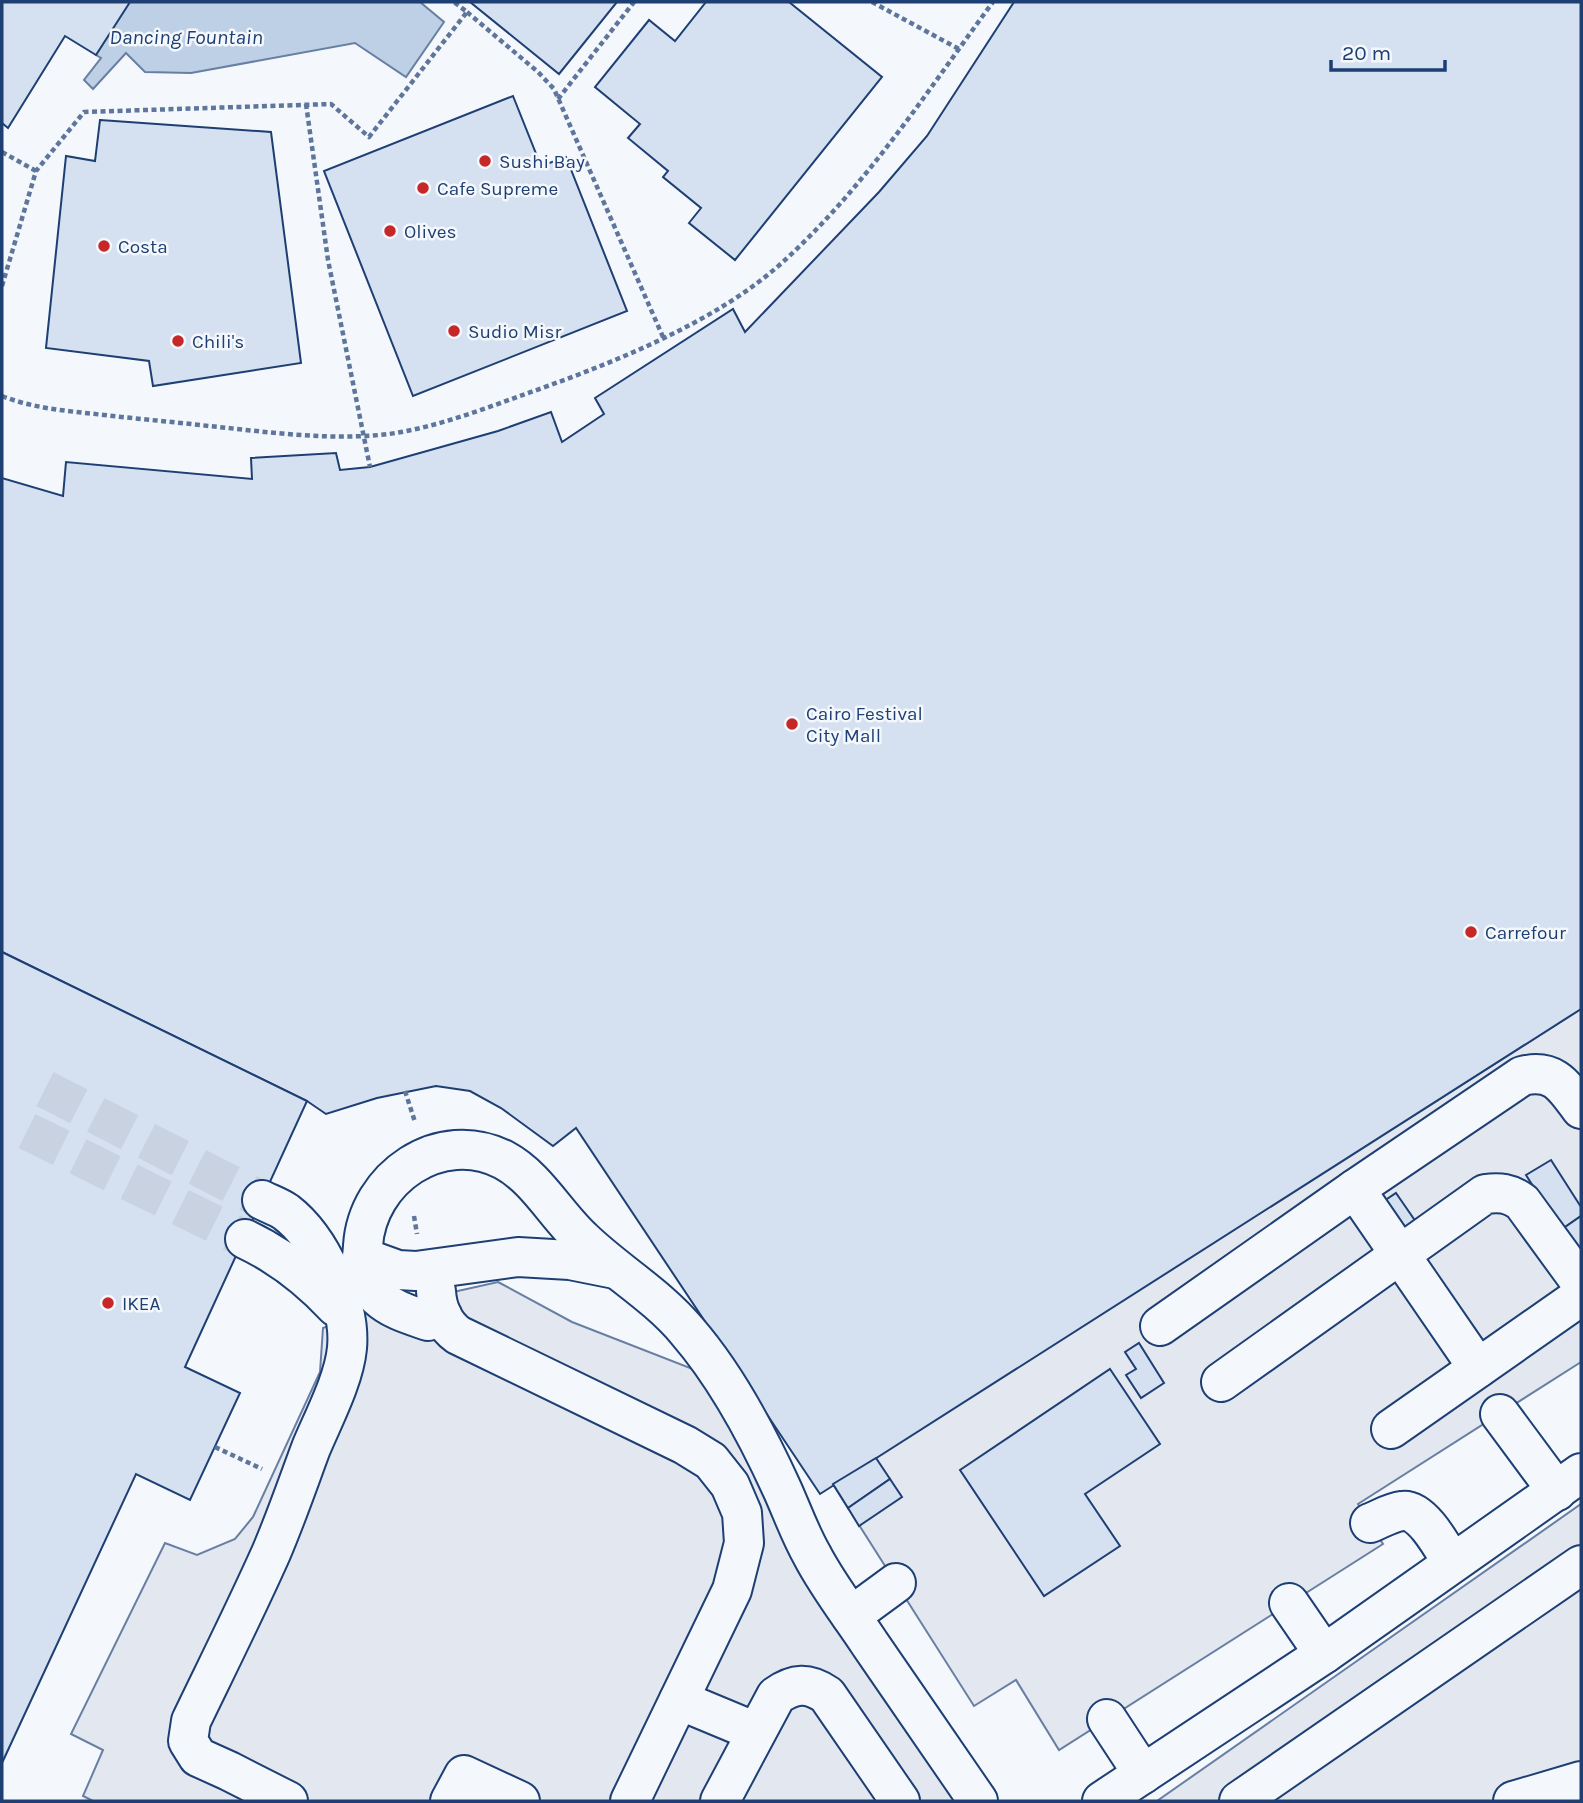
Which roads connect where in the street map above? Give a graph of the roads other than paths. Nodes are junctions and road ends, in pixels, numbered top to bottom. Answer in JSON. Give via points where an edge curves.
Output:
{"nodes":[{"id":1,"x":1581,"y":1109,"type":"edge"},
{"id":2,"x":1355,"y":1189,"type":"junction"},
{"id":3,"x":262,"y":1200,"type":"tunnel mouth"},
{"id":4,"x":245,"y":1238,"type":"tunnel mouth"},
{"id":5,"x":1399,"y":1255,"type":"junction"},
{"id":6,"x":362,"y":1257,"type":"junction"},
{"id":7,"x":435,"y":1269,"type":"junction"},
{"id":8,"x":619,"y":1270,"type":"junction"},
{"id":9,"x":1581,"y":1283,"type":"edge"},
{"id":10,"x":1581,"y":1296,"type":"edge"},
{"id":11,"x":442,"y":1315,"type":"junction"},
{"id":12,"x":344,"y":1317,"type":"junction"},
{"id":13,"x":1160,"y":1326,"type":"dead end"},
{"id":14,"x":1478,"y":1368,"type":"junction"},
{"id":15,"x":1221,"y":1382,"type":"dead end"},
{"id":16,"x":1500,"y":1414,"type":"dead end"},
{"id":17,"x":1391,"y":1429,"type":"dead end"},
{"id":18,"x":1569,"y":1482,"type":"edge"},
{"id":19,"x":1370,"y":1523,"type":"dead end"},
{"id":20,"x":1452,"y":1563,"type":"junction"},
{"id":21,"x":1581,"y":1565,"type":"edge"},
{"id":22,"x":875,"y":1593,"type":"junction"},
{"id":23,"x":1289,"y":1603,"type":"dead end"},
{"id":24,"x":1324,"y":1654,"type":"junction"},
{"id":25,"x":679,"y":1700,"type":"junction"},
{"id":26,"x":1107,"y":1719,"type":"dead end"},
{"id":27,"x":756,"y":1732,"type":"junction"},
{"id":28,"x":1143,"y":1774,"type":"junction"},
{"id":29,"x":1581,"y":1781,"type":"edge"},
{"id":30,"x":288,"y":1801,"type":"edge"},
{"id":31,"x":450,"y":1801,"type":"edge"},
{"id":32,"x":520,"y":1801,"type":"edge"},
{"id":33,"x":631,"y":1801,"type":"edge"},
{"id":34,"x":720,"y":1801,"type":"edge"},
{"id":35,"x":900,"y":1801,"type":"edge"},
{"id":36,"x":978,"y":1801,"type":"edge"},
{"id":37,"x":1007,"y":1801,"type":"edge"},
{"id":38,"x":1102,"y":1801,"type":"edge"},
{"id":39,"x":1239,"y":1801,"type":"edge"},
{"id":40,"x":1513,"y":1801,"type":"edge"}],
"edges":[{"from":1,"to":2,"type":"lane","via":[[1555,1078],[1533,1073],[1522,1076]]},
{"from":2,"to":5,"type":"lane"},
{"from":2,"to":13,"type":"lane"},
{"from":3,"to":12,"type":"lane","via":[[285,1211],[317,1249],[330,1271]]},
{"from":4,"to":12,"type":"lane","via":[[300,1272]]},
{"from":5,"to":9,"type":"lane","via":[[1485,1194],[1497,1192],[1522,1202]]},
{"from":5,"to":14,"type":"lane"},
{"from":5,"to":15,"type":"lane"},
{"from":6,"to":7,"type":"lane","via":[[398,1270]]},
{"from":6,"to":8,"type":"lane","via":[[370,1209],[399,1172],[445,1151],[474,1151],[502,1159],[519,1170],[581,1239]]},
{"from":6,"to":11,"type":"lane","via":[[369,1284],[388,1305],[429,1321]]},
{"from":7,"to":8,"type":"lane","via":[[545,1257]]},
{"from":7,"to":11,"type":"lane"},
{"from":8,"to":22,"type":"lane","via":[[672,1290],[701,1318],[781,1440],[821,1521]]},
{"from":10,"to":14,"type":"lane"},
{"from":11,"to":25,"type":"lane","via":[[458,1335],[685,1445],[710,1461],[730,1485],[742,1513],[744,1543],[732,1590]]},
{"from":12,"to":30,"type":"lane","via":[[347,1349],[343,1365],[261,1575],[188,1730],[188,1741],[198,1757]]},
{"from":14,"to":17,"type":"lane"},
{"from":16,"to":18,"type":"lane"},
{"from":18,"to":20,"type":"lane"},
{"from":19,"to":20,"type":"lane","via":[[1403,1510],[1410,1512],[1424,1521]]},
{"from":20,"to":24,"type":"lane"},
{"from":21,"to":39,"type":"lane"},
{"from":22,"to":36,"type":"lane"},
{"from":22,"to":37,"type":"lane"},
{"from":23,"to":24,"type":"lane"},
{"from":24,"to":28,"type":"lane"},
{"from":25,"to":27,"type":"lane"},
{"from":25,"to":33,"type":"lane"},
{"from":26,"to":28,"type":"lane"},
{"from":27,"to":34,"type":"lane"},
{"from":27,"to":35,"type":"lane","via":[[776,1696],[801,1684],[815,1686],[827,1695]]},
{"from":28,"to":38,"type":"lane"},
{"from":29,"to":40,"type":"lane"},
{"from":31,"to":32,"type":"lane","via":[[464,1775]]}]}
